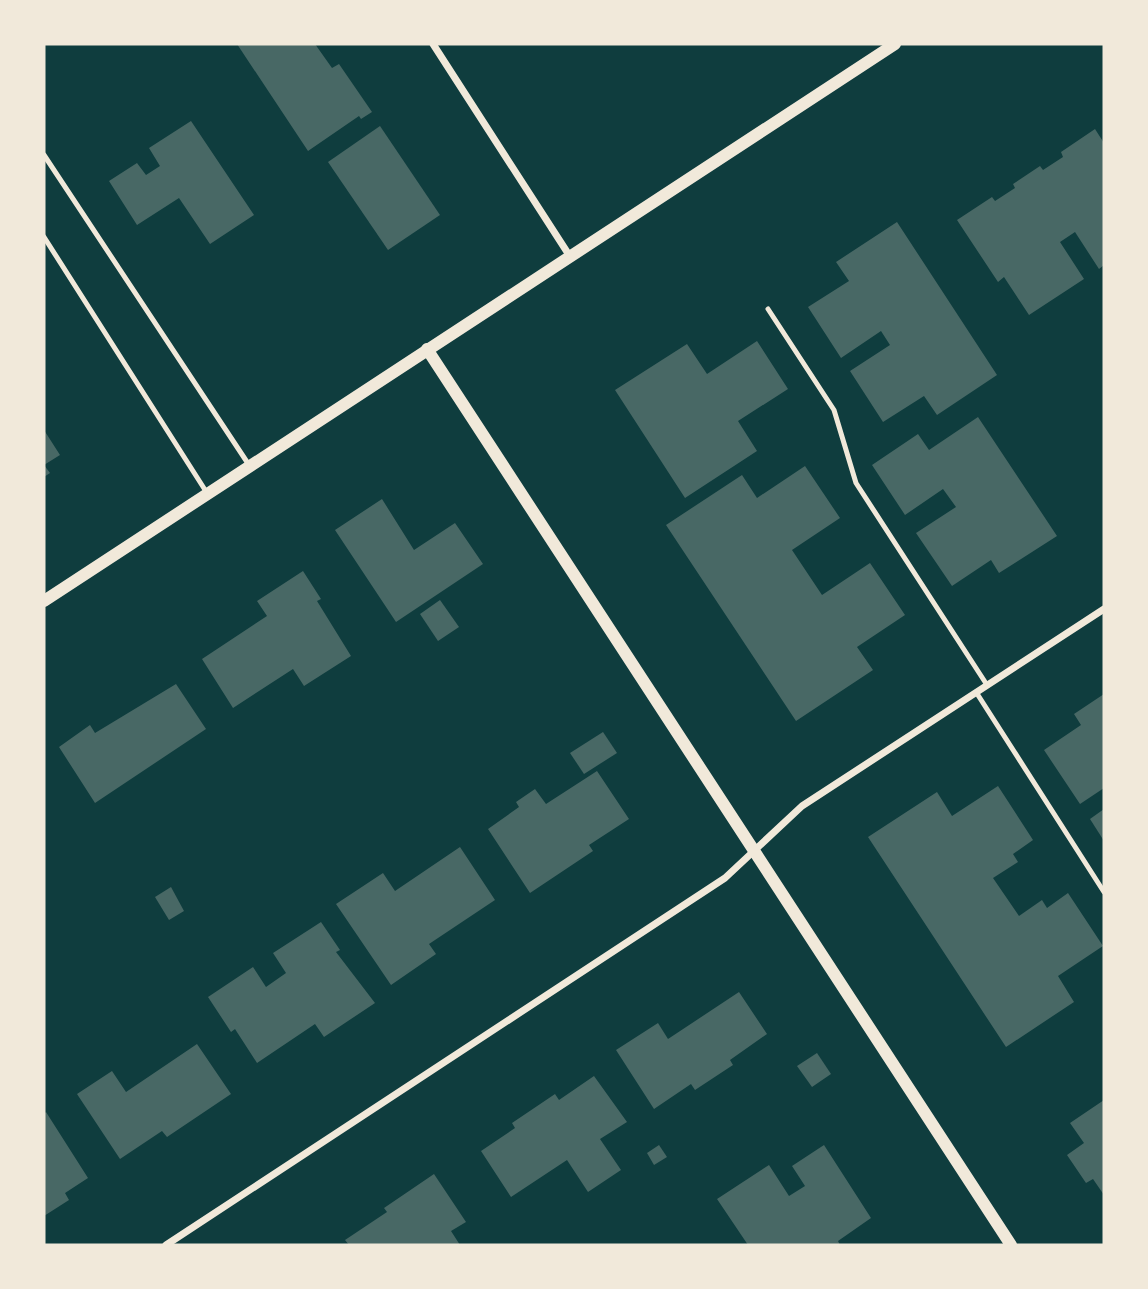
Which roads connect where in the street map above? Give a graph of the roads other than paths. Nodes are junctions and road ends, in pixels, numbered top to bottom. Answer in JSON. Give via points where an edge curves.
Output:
{"nodes":[{"id":1,"x":433,"y":44,"type":"edge"},
{"id":2,"x":895,"y":44,"type":"edge"},
{"id":3,"x":44,"y":155,"type":"edge"},
{"id":4,"x":44,"y":237,"type":"edge"},
{"id":5,"x":569,"y":256,"type":"junction"},
{"id":6,"x":768,"y":309,"type":"dead end"},
{"id":7,"x":427,"y":349,"type":"junction"},
{"id":8,"x":249,"y":465,"type":"junction"},
{"id":9,"x":207,"y":493,"type":"junction"},
{"id":10,"x":44,"y":601,"type":"edge"},
{"id":11,"x":1104,"y":609,"type":"edge"},
{"id":12,"x":987,"y":685,"type":"junction"},
{"id":13,"x":976,"y":692,"type":"junction"},
{"id":14,"x":755,"y":853,"type":"junction"},
{"id":15,"x":1104,"y":892,"type":"edge"},
{"id":16,"x":166,"y":1245,"type":"edge"},
{"id":17,"x":1011,"y":1245,"type":"edge"}],
"edges":[{"from":1,"to":5,"type":"street"},
{"from":2,"to":5,"type":"street"},
{"from":3,"to":8,"type":"lane"},
{"from":4,"to":9,"type":"lane"},
{"from":5,"to":7,"type":"street"},
{"from":6,"to":12,"type":"lane","via":[[834,410],[856,483]]},
{"from":7,"to":8,"type":"street"},
{"from":7,"to":14,"type":"street"},
{"from":8,"to":9,"type":"street"},
{"from":9,"to":10,"type":"street"},
{"from":11,"to":12,"type":"street"},
{"from":12,"to":13,"type":"street"},
{"from":13,"to":14,"type":"street","via":[[802,806]]},
{"from":13,"to":15,"type":"lane"},
{"from":14,"to":16,"type":"street","via":[[725,878]]},
{"from":14,"to":17,"type":"street"}]}
